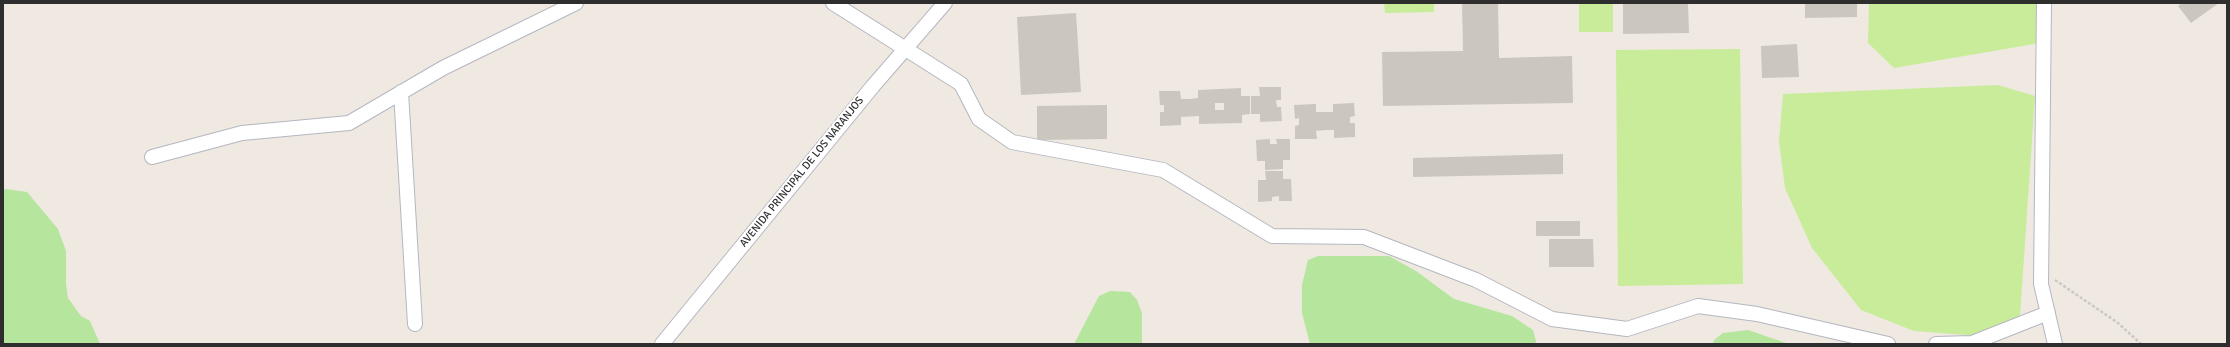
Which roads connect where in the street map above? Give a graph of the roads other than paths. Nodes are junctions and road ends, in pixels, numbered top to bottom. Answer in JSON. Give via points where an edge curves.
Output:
{"nodes":[{"id":1,"x":576,"y":3,"type":"edge"},
{"id":2,"x":833,"y":3,"type":"edge"},
{"id":3,"x":945,"y":3,"type":"edge"},
{"id":4,"x":2044,"y":3,"type":"edge"},
{"id":5,"x":906,"y":48,"type":"junction"},
{"id":6,"x":401,"y":92,"type":"junction"},
{"id":7,"x":152,"y":157,"type":"dead end"},
{"id":8,"x":2048,"y":313,"type":"junction"},
{"id":9,"x":415,"y":324,"type":"dead end"},
{"id":10,"x":662,"y":344,"type":"edge"},
{"id":11,"x":1888,"y":344,"type":"edge"},
{"id":12,"x":1936,"y":344,"type":"edge"},
{"id":13,"x":2055,"y":344,"type":"edge"}],
"edges":[{"from":1,"to":6,"type":"street","via":[[443,68]]},
{"from":2,"to":5,"type":"street"},
{"from":3,"to":5,"type":"street","name":"AVENIDA PRINCIPAL DE LOS NARANJOS"},
{"from":4,"to":8,"type":"street","via":[[2041,284]]},
{"from":5,"to":10,"type":"street","name":"AVENIDA PRINCIPAL DE LOS NARANJOS"},
{"from":5,"to":11,"type":"street","via":[[961,84],[979,119],[1012,142],[1163,170],[1272,236],[1364,237],[1476,280],[1552,319],[1627,329],[1698,306],[1757,314]]},
{"from":6,"to":7,"type":"street","via":[[349,123],[242,133]]},
{"from":6,"to":9,"type":"street"},
{"from":8,"to":12,"type":"street","via":[[1972,343]]},
{"from":8,"to":13,"type":"street"}]}
